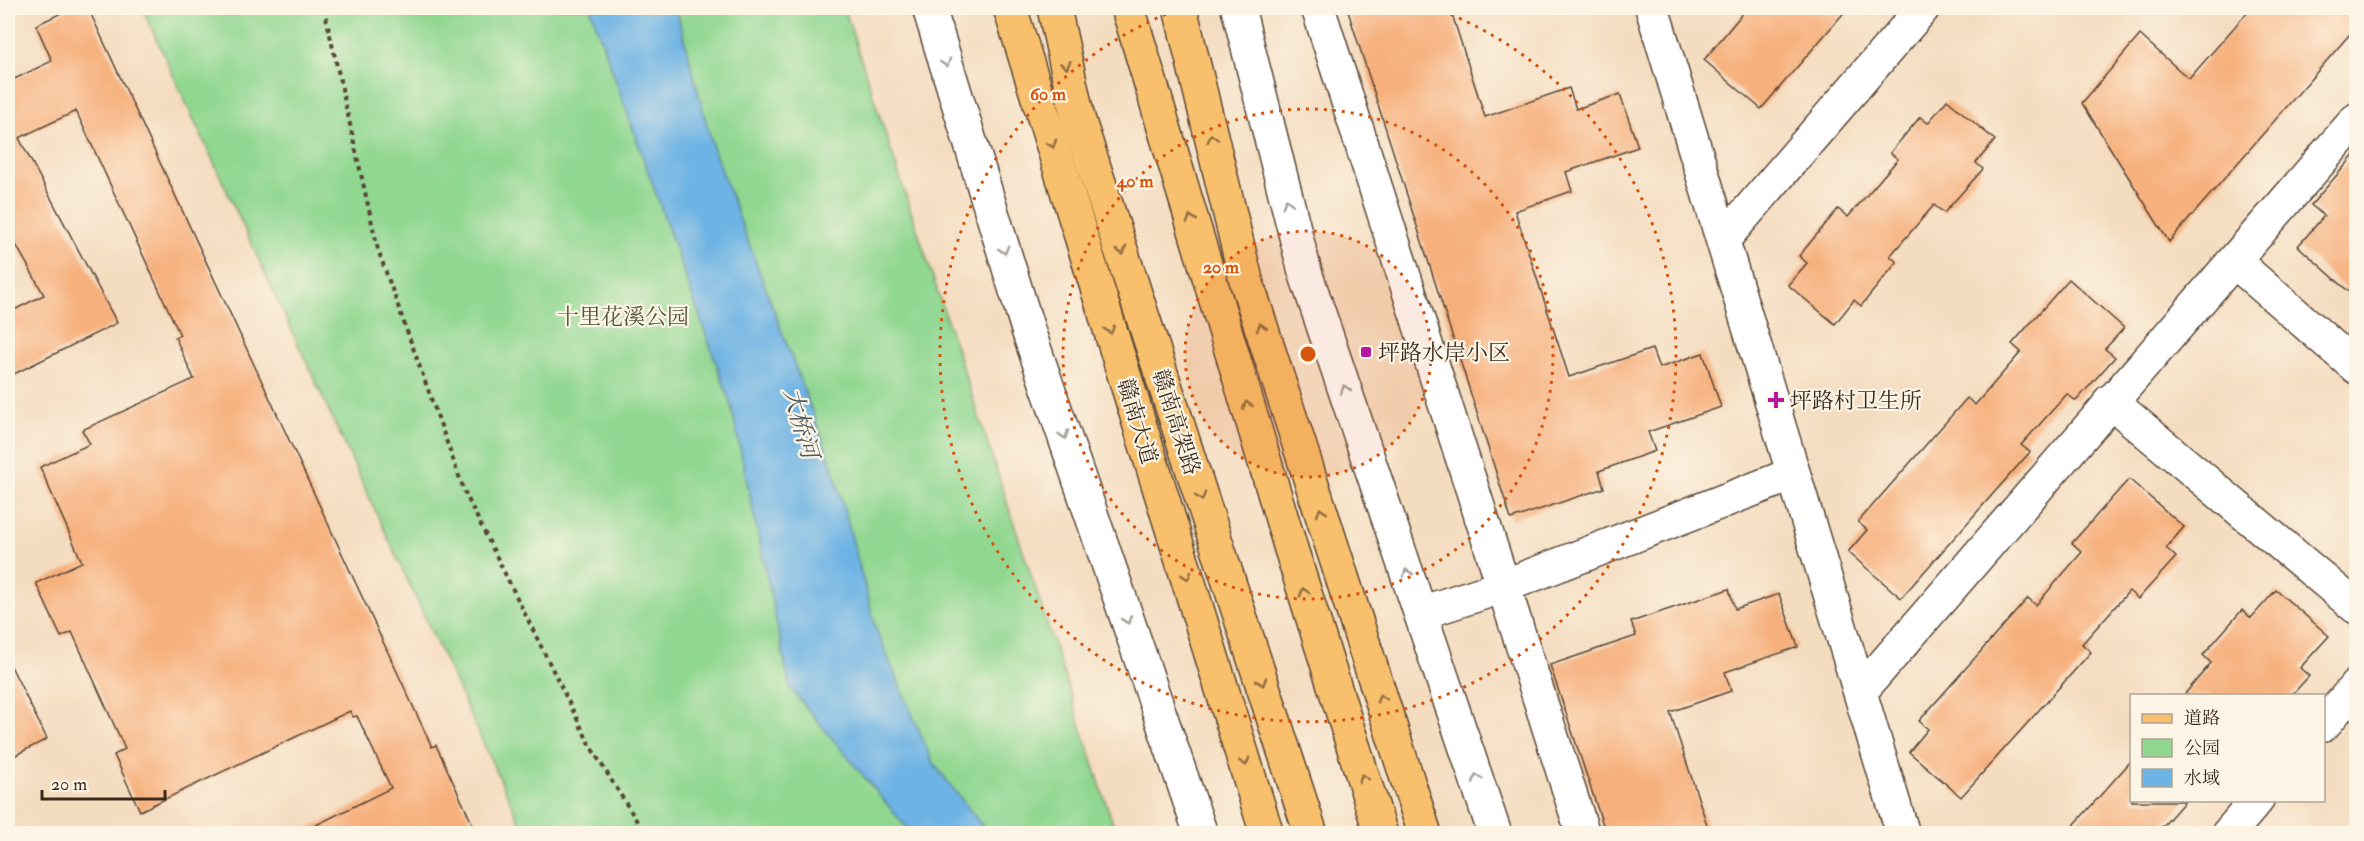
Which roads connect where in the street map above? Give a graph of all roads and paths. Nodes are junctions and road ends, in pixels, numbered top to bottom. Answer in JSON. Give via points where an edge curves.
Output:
{"nodes":[{"id":1,"x":324,"y":8,"type":"edge"},
{"id":2,"x":929,"y":8,"type":"edge"},
{"id":3,"x":1010,"y":8,"type":"edge"},
{"id":4,"x":1054,"y":8,"type":"edge"},
{"id":5,"x":1128,"y":8,"type":"edge"},
{"id":6,"x":1180,"y":8,"type":"edge"},
{"id":7,"x":1238,"y":8,"type":"edge"},
{"id":8,"x":1318,"y":8,"type":"edge"},
{"id":9,"x":1923,"y":8,"type":"edge"},
{"id":10,"x":1660,"y":13,"type":"edge"},
{"id":11,"x":2356,"y":120,"type":"edge"},
{"id":12,"x":1723,"y":240,"type":"junction"},
{"id":13,"x":2234,"y":261,"type":"junction"},
{"id":14,"x":2356,"y":367,"type":"edge"},
{"id":15,"x":2110,"y":401,"type":"junction"},
{"id":16,"x":1793,"y":474,"type":"junction"},
{"id":17,"x":1504,"y":586,"type":"junction"},
{"id":18,"x":2356,"y":607,"type":"edge"},
{"id":19,"x":1421,"y":613,"type":"junction"},
{"id":20,"x":2356,"y":686,"type":"edge"},
{"id":21,"x":1860,"y":692,"type":"junction"},
{"id":22,"x":2325,"y":723,"type":"edge"},
{"id":23,"x":2256,"y":802,"type":"edge"},
{"id":24,"x":645,"y":834,"type":"edge"},
{"id":25,"x":1201,"y":834,"type":"edge"},
{"id":26,"x":1267,"y":834,"type":"edge"},
{"id":27,"x":1311,"y":834,"type":"edge"},
{"id":28,"x":1381,"y":834,"type":"edge"},
{"id":29,"x":1425,"y":834,"type":"edge"},
{"id":30,"x":1495,"y":834,"type":"edge"},
{"id":31,"x":1583,"y":834,"type":"edge"},
{"id":32,"x":1903,"y":834,"type":"edge"},
{"id":33,"x":2228,"y":834,"type":"edge"}],
"edges":[{"from":1,"to":24,"type":"path","via":[[378,250],[465,493],[592,749]]},
{"from":2,"to":25,"type":"street","one_way":true,"via":[[1029,333]]},
{"from":3,"to":26,"type":"main road","name":"赣南大道","one_way":true},
{"from":4,"to":27,"type":"main road","name":"赣南高架路","one_way":true,"via":[[1078,118]]},
{"from":28,"to":5,"type":"main road","one_way":true,"via":[[1287,538]]},
{"from":29,"to":6,"type":"main road","one_way":true,"via":[[1246,280]]},
{"from":19,"to":7,"type":"street","one_way":true,"via":[[1305,272]]},
{"from":8,"to":17,"type":"street"},
{"from":9,"to":12,"type":"street"},
{"from":10,"to":12,"type":"street"},
{"from":11,"to":13,"type":"street"},
{"from":12,"to":16,"type":"street"},
{"from":13,"to":14,"type":"street"},
{"from":13,"to":15,"type":"street"},
{"from":15,"to":18,"type":"street"},
{"from":15,"to":21,"type":"street"},
{"from":16,"to":17,"type":"street"},
{"from":16,"to":21,"type":"street"},
{"from":17,"to":19,"type":"street"},
{"from":17,"to":31,"type":"street"},
{"from":30,"to":19,"type":"street","one_way":true},
{"from":20,"to":22,"type":"street"},
{"from":21,"to":32,"type":"street"},
{"from":23,"to":33,"type":"street"}]}
